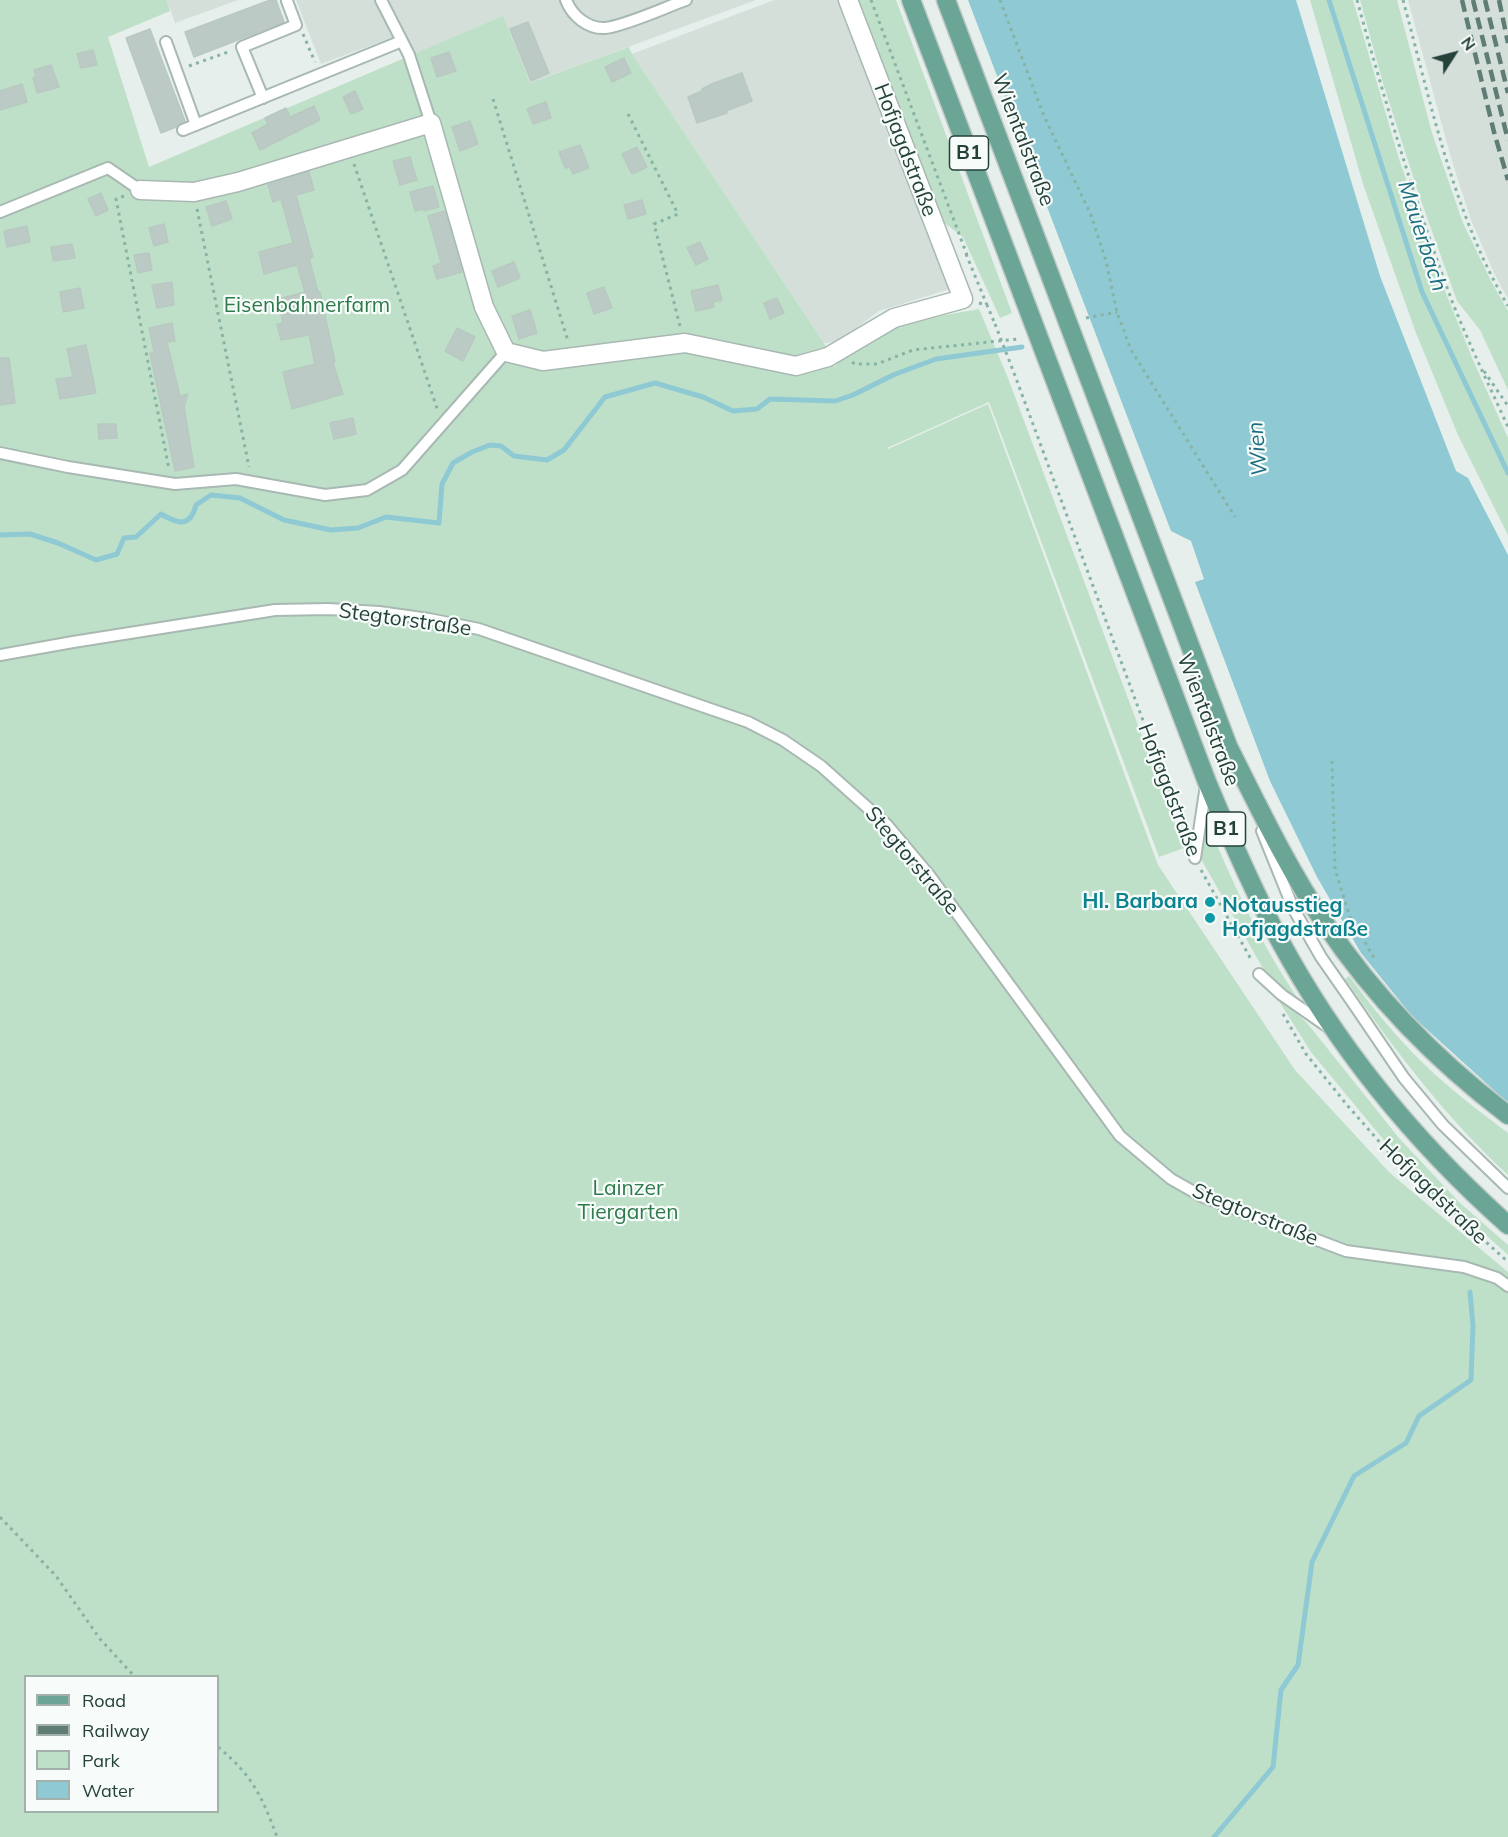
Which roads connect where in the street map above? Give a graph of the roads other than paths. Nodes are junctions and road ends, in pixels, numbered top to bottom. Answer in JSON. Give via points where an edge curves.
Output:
{"nodes":[{"id":1,"x":381,"y":0,"type":"edge"},
{"id":2,"x":566,"y":0,"type":"edge"},
{"id":3,"x":686,"y":0,"type":"edge"},
{"id":4,"x":848,"y":0,"type":"edge"},
{"id":5,"x":911,"y":0,"type":"edge"},
{"id":6,"x":946,"y":0,"type":"edge"},
{"id":7,"x":287,"y":1,"type":"edge"},
{"id":8,"x":402,"y":41,"type":"junction"},
{"id":9,"x":166,"y":42,"type":"dead end"},
{"id":10,"x":262,"y":98,"type":"junction"},
{"id":11,"x":431,"y":123,"type":"junction"},
{"id":12,"x":196,"y":125,"type":"junction"},
{"id":13,"x":183,"y":130,"type":"dead end"},
{"id":14,"x":140,"y":190,"type":"joint"},
{"id":15,"x":0,"y":212,"type":"edge"},
{"id":16,"x":506,"y":352,"type":"junction"},
{"id":17,"x":0,"y":453,"type":"edge"},
{"id":18,"x":0,"y":655,"type":"edge"},
{"id":19,"x":1228,"y":746,"type":"junction"},
{"id":20,"x":1207,"y":782,"type":"junction"},
{"id":21,"x":1195,"y":858,"type":"road end"},
{"id":22,"x":1259,"y":974,"type":"road end"},
{"id":23,"x":1340,"y":1036,"type":"junction"},
{"id":24,"x":1508,"y":1115,"type":"edge"},
{"id":25,"x":1508,"y":1188,"type":"edge"},
{"id":26,"x":1508,"y":1225,"type":"edge"},
{"id":27,"x":1508,"y":1286,"type":"edge"}],
"edges":[{"from":1,"to":8,"type":"lane"},
{"from":2,"to":3,"type":"lane","via":[[581,22],[604,28]]},
{"from":4,"to":16,"type":"street","name":"Hofjagdstraße","via":[[963,299],[894,318],[828,357],[796,366],[685,343],[543,361]]},
{"from":5,"to":20,"type":"main road","name":"Wientalstraße","number":"B1"},
{"from":6,"to":19,"type":"main road","name":"Wientalstraße","number":"B1"},
{"from":7,"to":10,"type":"lane","via":[[296,25],[242,46]]},
{"from":8,"to":10,"type":"lane"},
{"from":8,"to":11,"type":"lane"},
{"from":9,"to":12,"type":"lane"},
{"from":10,"to":12,"type":"lane"},
{"from":11,"to":14,"type":"street","via":[[238,182],[194,192]]},
{"from":11,"to":16,"type":"street","via":[[484,307]]},
{"from":12,"to":13,"type":"lane"},
{"from":14,"to":15,"type":"lane","via":[[108,168]]},
{"from":16,"to":17,"type":"lane","via":[[402,470],[367,490],[325,495],[236,479],[172,483]]},
{"from":18,"to":27,"type":"lane","name":"Stegtorstraße","via":[[275,610],[379,612],[479,629],[748,722],[821,766],[887,825],[929,875],[1120,1136],[1171,1179],[1201,1196],[1346,1251],[1464,1267]]},
{"from":19,"to":24,"type":"main road","name":"Wientalstraße","number":"B1","via":[[1297,878],[1350,959],[1410,1029],[1465,1082]]},
{"from":19,"to":25,"type":"lane","via":[[1293,908],[1321,957],[1404,1078],[1443,1125]]},
{"from":20,"to":21,"type":"lane"},
{"from":20,"to":23,"type":"main road","name":"Wientalstraße","number":"B1","via":[[1280,940]]},
{"from":22,"to":23,"type":"lane"},
{"from":23,"to":26,"type":"main road","name":"Wientalstraße","number":"B1","via":[[1418,1135]]}]}
